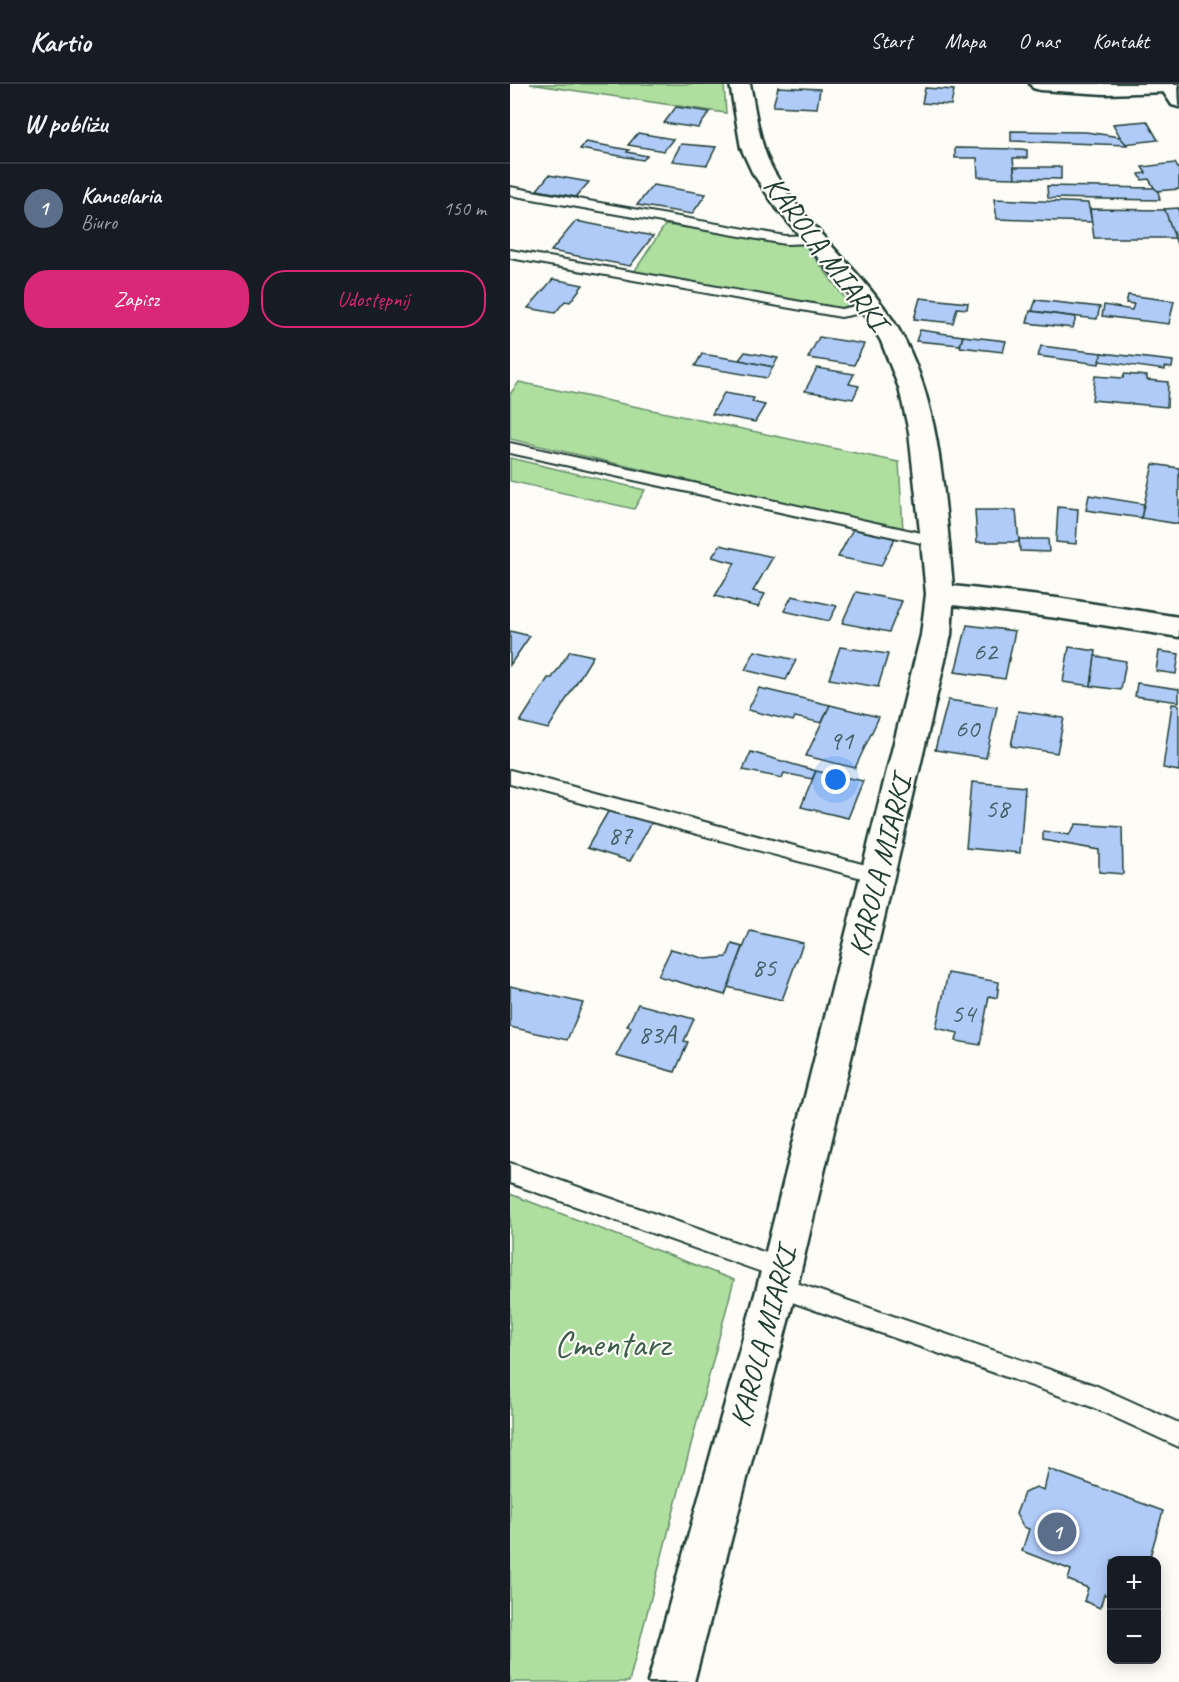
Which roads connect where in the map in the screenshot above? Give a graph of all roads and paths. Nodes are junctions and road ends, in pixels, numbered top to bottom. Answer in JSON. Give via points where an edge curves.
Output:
{"nodes":[{"id":1,"x":740,"y":84,"type":"edge"},
{"id":2,"x":1040,"y":84,"type":"edge"},
{"id":3,"x":1172,"y":90,"type":"edge"},
{"id":4,"x":510,"y":191,"type":"edge"},
{"id":5,"x":815,"y":239,"type":"junction"},
{"id":6,"x":510,"y":254,"type":"edge"},
{"id":7,"x":872,"y":307,"type":"junction"},
{"id":8,"x":510,"y":448,"type":"edge"},
{"id":9,"x":935,"y":541,"type":"junction"},
{"id":10,"x":940,"y":594,"type":"junction"},
{"id":11,"x":1179,"y":627,"type":"edge"},
{"id":12,"x":510,"y":777,"type":"edge"},
{"id":13,"x":877,"y":875,"type":"junction"},
{"id":14,"x":510,"y":1173,"type":"edge"},
{"id":15,"x":779,"y":1277,"type":"junction"},
{"id":16,"x":1179,"y":1435,"type":"edge"},
{"id":17,"x":671,"y":1682,"type":"edge"}],
"edges":[{"from":1,"to":5,"type":"street","name":"KAROLA MIARKI","via":[[752,148],[763,172]]},
{"from":2,"to":3,"type":"street"},
{"from":4,"to":5,"type":"lane","via":[[785,240]]},
{"from":5,"to":7,"type":"street","name":"KAROLA MIARKI"},
{"from":6,"to":7,"type":"lane","via":[[842,313]]},
{"from":7,"to":9,"type":"street","name":"KAROLA MIARKI","via":[[893,341],[912,388],[922,432]]},
{"from":8,"to":9,"type":"lane"},
{"from":9,"to":10,"type":"street","name":"KAROLA MIARKI"},
{"from":10,"to":11,"type":"street"},
{"from":10,"to":13,"type":"street","name":"KAROLA MIARKI","via":[[936,635]]},
{"from":12,"to":13,"type":"lane"},
{"from":13,"to":15,"type":"street","name":"KAROLA MIARKI"},
{"from":14,"to":15,"type":"lane"},
{"from":15,"to":16,"type":"lane","via":[[1097,1397]]},
{"from":15,"to":17,"type":"street","name":"KAROLA MIARKI"}]}
